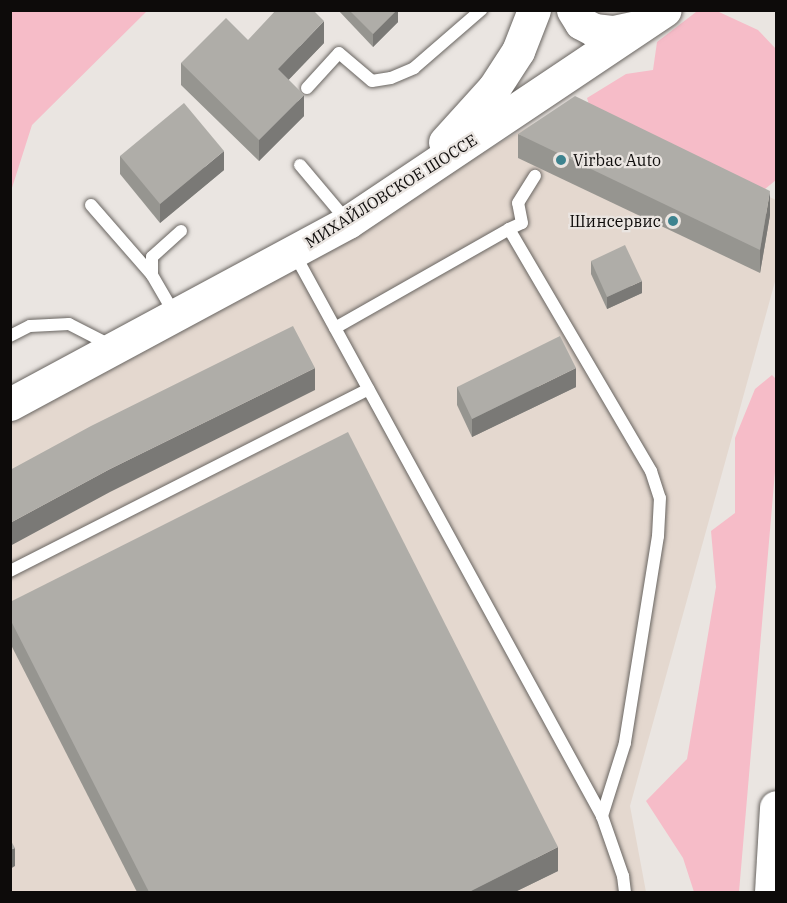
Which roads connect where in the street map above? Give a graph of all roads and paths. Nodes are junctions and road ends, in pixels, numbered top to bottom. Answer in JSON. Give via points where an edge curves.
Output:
{"nodes":[{"id":1,"x":481,"y":10,"type":"edge"},
{"id":2,"x":534,"y":10,"type":"edge"},
{"id":3,"x":573,"y":10,"type":"edge"},
{"id":4,"x":653,"y":18,"type":"edge"},
{"id":5,"x":307,"y":88,"type":"dead end"},
{"id":6,"x":300,"y":165,"type":"dead end"},
{"id":7,"x":535,"y":176,"type":"dead end"},
{"id":8,"x":389,"y":195,"type":"junction"},
{"id":9,"x":91,"y":205,"type":"dead end"},
{"id":10,"x":348,"y":222,"type":"junction"},
{"id":11,"x":509,"y":229,"type":"junction"},
{"id":12,"x":181,"y":231,"type":"dead end"},
{"id":13,"x":294,"y":252,"type":"junction"},
{"id":14,"x":152,"y":275,"type":"junction"},
{"id":15,"x":176,"y":316,"type":"junction"},
{"id":16,"x":335,"y":328,"type":"junction"},
{"id":17,"x":10,"y":336,"type":"edge"},
{"id":18,"x":116,"y":348,"type":"junction"},
{"id":19,"x":369,"y":389,"type":"junction"},
{"id":20,"x":10,"y":404,"type":"edge"},
{"id":21,"x":10,"y":571,"type":"edge"},
{"id":22,"x":777,"y":807,"type":"edge"},
{"id":23,"x":602,"y":816,"type":"junction"},
{"id":24,"x":625,"y":892,"type":"edge"},
{"id":25,"x":771,"y":892,"type":"edge"}],
"edges":[{"from":1,"to":5,"type":"lane","via":[[414,68],[372,81],[339,53]]},
{"from":2,"to":8,"type":"main road","via":[[518,51],[494,88],[466,121]]},
{"from":3,"to":4,"type":"main road","via":[[581,23],[594,30],[614,32]]},
{"from":4,"to":8,"type":"main road","name":"МИХАЙЛОВСКОЕ ШОССЕ"},
{"from":6,"to":10,"type":"lane"},
{"from":7,"to":11,"type":"lane","via":[[518,203],[522,223]]},
{"from":8,"to":10,"type":"main road","name":"МИХАЙЛОВСКОЕ ШОССЕ"},
{"from":9,"to":14,"type":"lane"},
{"from":10,"to":13,"type":"main road","name":"МИХАЙЛОВСКОЕ ШОССЕ"},
{"from":11,"to":16,"type":"lane"},
{"from":11,"to":23,"type":"lane","via":[[651,471],[660,498],[658,536],[625,743]]},
{"from":12,"to":14,"type":"lane","via":[[152,257]]},
{"from":13,"to":15,"type":"main road","name":"МИХАЙЛОВСКОЕ ШОССЕ"},
{"from":13,"to":16,"type":"lane"},
{"from":14,"to":15,"type":"lane"},
{"from":15,"to":18,"type":"main road","name":"МИХАЙЛОВСКОЕ ШОССЕ"},
{"from":16,"to":19,"type":"lane"},
{"from":17,"to":18,"type":"lane","via":[[30,326],[69,324]]},
{"from":18,"to":20,"type":"main road","name":"МИХАЙЛОВСКОЕ ШОССЕ"},
{"from":19,"to":21,"type":"lane"},
{"from":19,"to":23,"type":"lane"},
{"from":22,"to":25,"type":"main road"},
{"from":23,"to":24,"type":"lane"}]}
